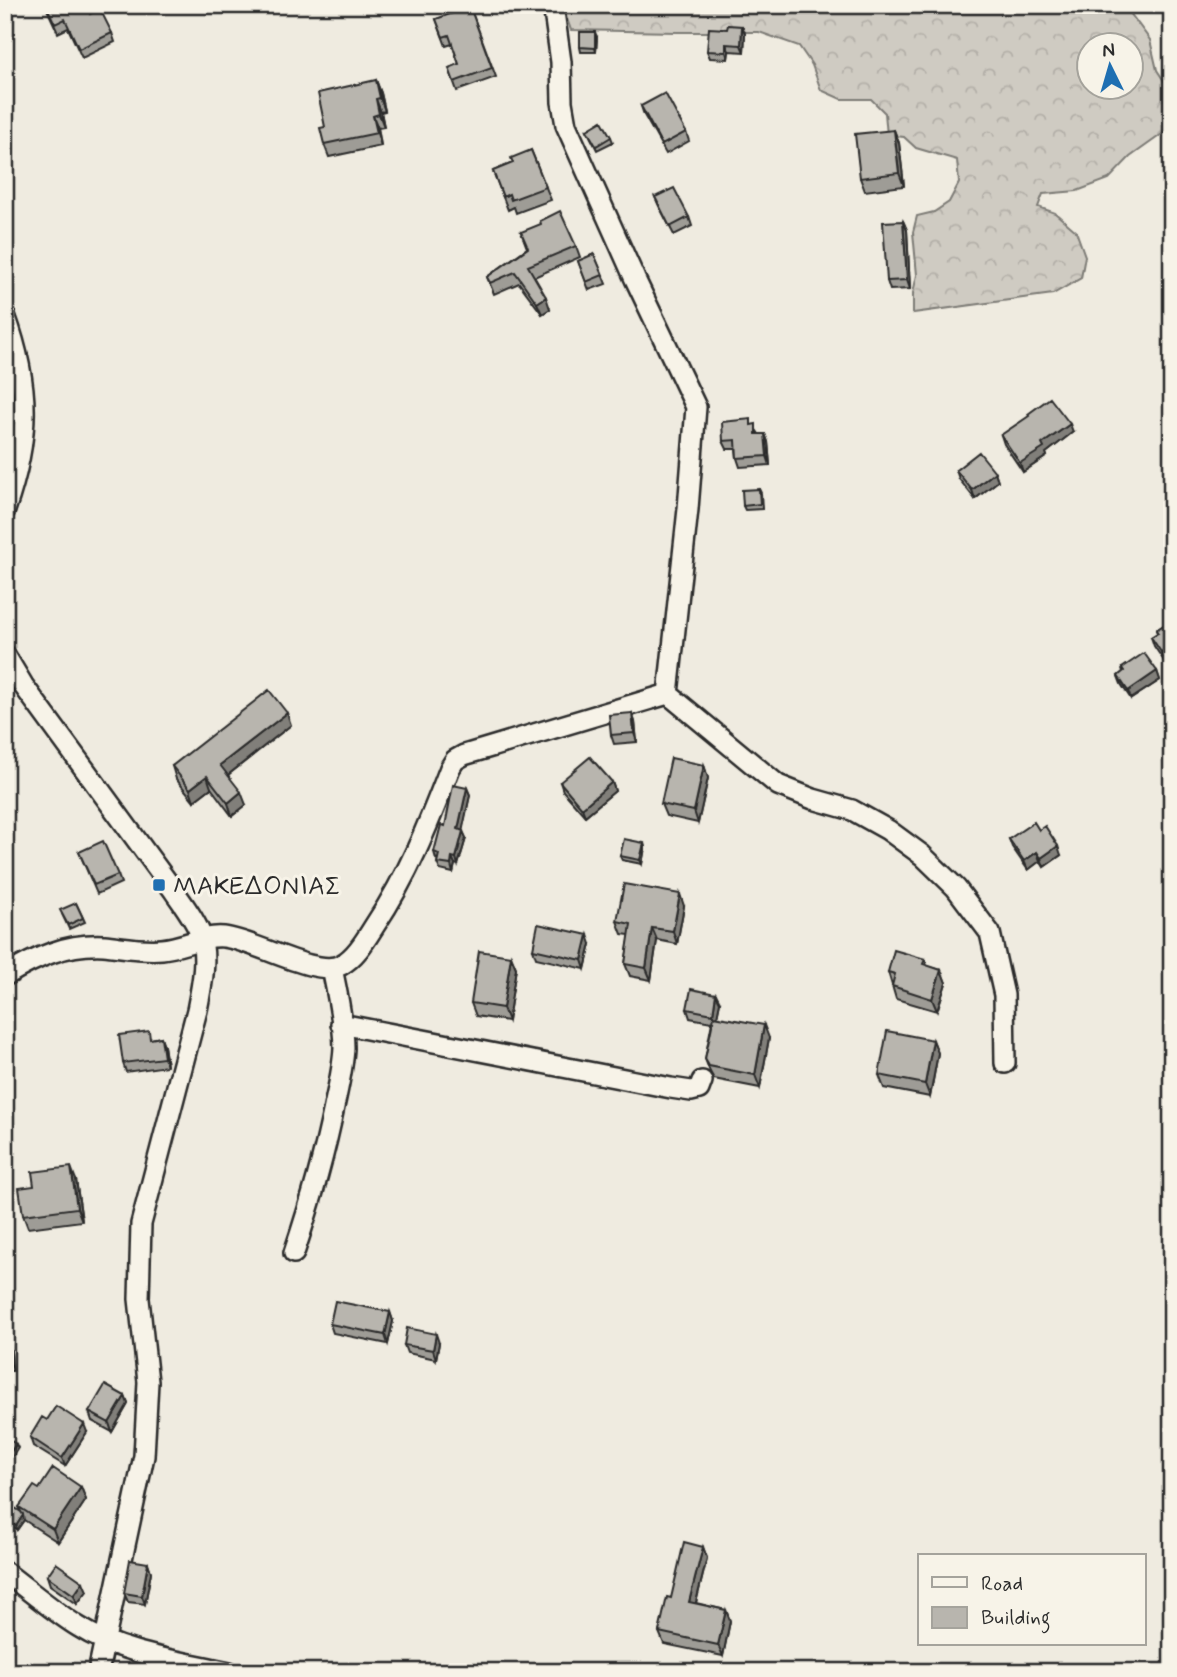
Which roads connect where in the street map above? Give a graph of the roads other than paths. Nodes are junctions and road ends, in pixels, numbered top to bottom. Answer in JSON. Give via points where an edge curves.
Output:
{"nodes":[{"id":1,"x":552,"y":5,"type":"edge"},
{"id":2,"x":5,"y":314,"type":"edge"},
{"id":3,"x":5,"y":510,"type":"edge"},
{"id":4,"x":5,"y":655,"type":"edge"},
{"id":5,"x":668,"y":694,"type":"junction"},
{"id":6,"x":201,"y":939,"type":"junction"},
{"id":7,"x":332,"y":968,"type":"junction"},
{"id":8,"x":5,"y":976,"type":"edge"},
{"id":9,"x":341,"y":1024,"type":"junction"},
{"id":10,"x":1005,"y":1063,"type":"dead end"},
{"id":11,"x":702,"y":1081,"type":"dead end"},
{"id":12,"x":294,"y":1253,"type":"dead end"},
{"id":13,"x":5,"y":1572,"type":"edge"},
{"id":14,"x":105,"y":1641,"type":"junction"},
{"id":15,"x":98,"y":1672,"type":"edge"},
{"id":16,"x":229,"y":1672,"type":"edge"}],
"edges":[{"from":1,"to":5,"type":"street","via":[[566,125],[696,407]]},
{"from":2,"to":3,"type":"street","via":[[18,356],[25,418],[18,471]]},
{"from":4,"to":6,"type":"street","via":[[174,891]]},
{"from":5,"to":7,"type":"street","via":[[455,760],[401,884],[356,951]]},
{"from":5,"to":10,"type":"street","via":[[778,785],[852,810],[888,830],[956,888],[990,933],[1004,995]]},
{"from":6,"to":7,"type":"street","via":[[227,937]]},
{"from":6,"to":8,"type":"street","via":[[164,949],[67,947]]},
{"from":6,"to":14,"type":"street","via":[[204,969],[197,1010],[141,1224],[139,1299],[148,1382],[144,1456]]},
{"from":7,"to":9,"type":"street"},
{"from":9,"to":11,"type":"street","via":[[671,1088],[691,1091],[699,1089]]},
{"from":9,"to":12,"type":"street","via":[[343,1054],[327,1141]]},
{"from":13,"to":14,"type":"street","via":[[79,1628]]},
{"from":14,"to":15,"type":"street"},
{"from":14,"to":16,"type":"street"}]}
